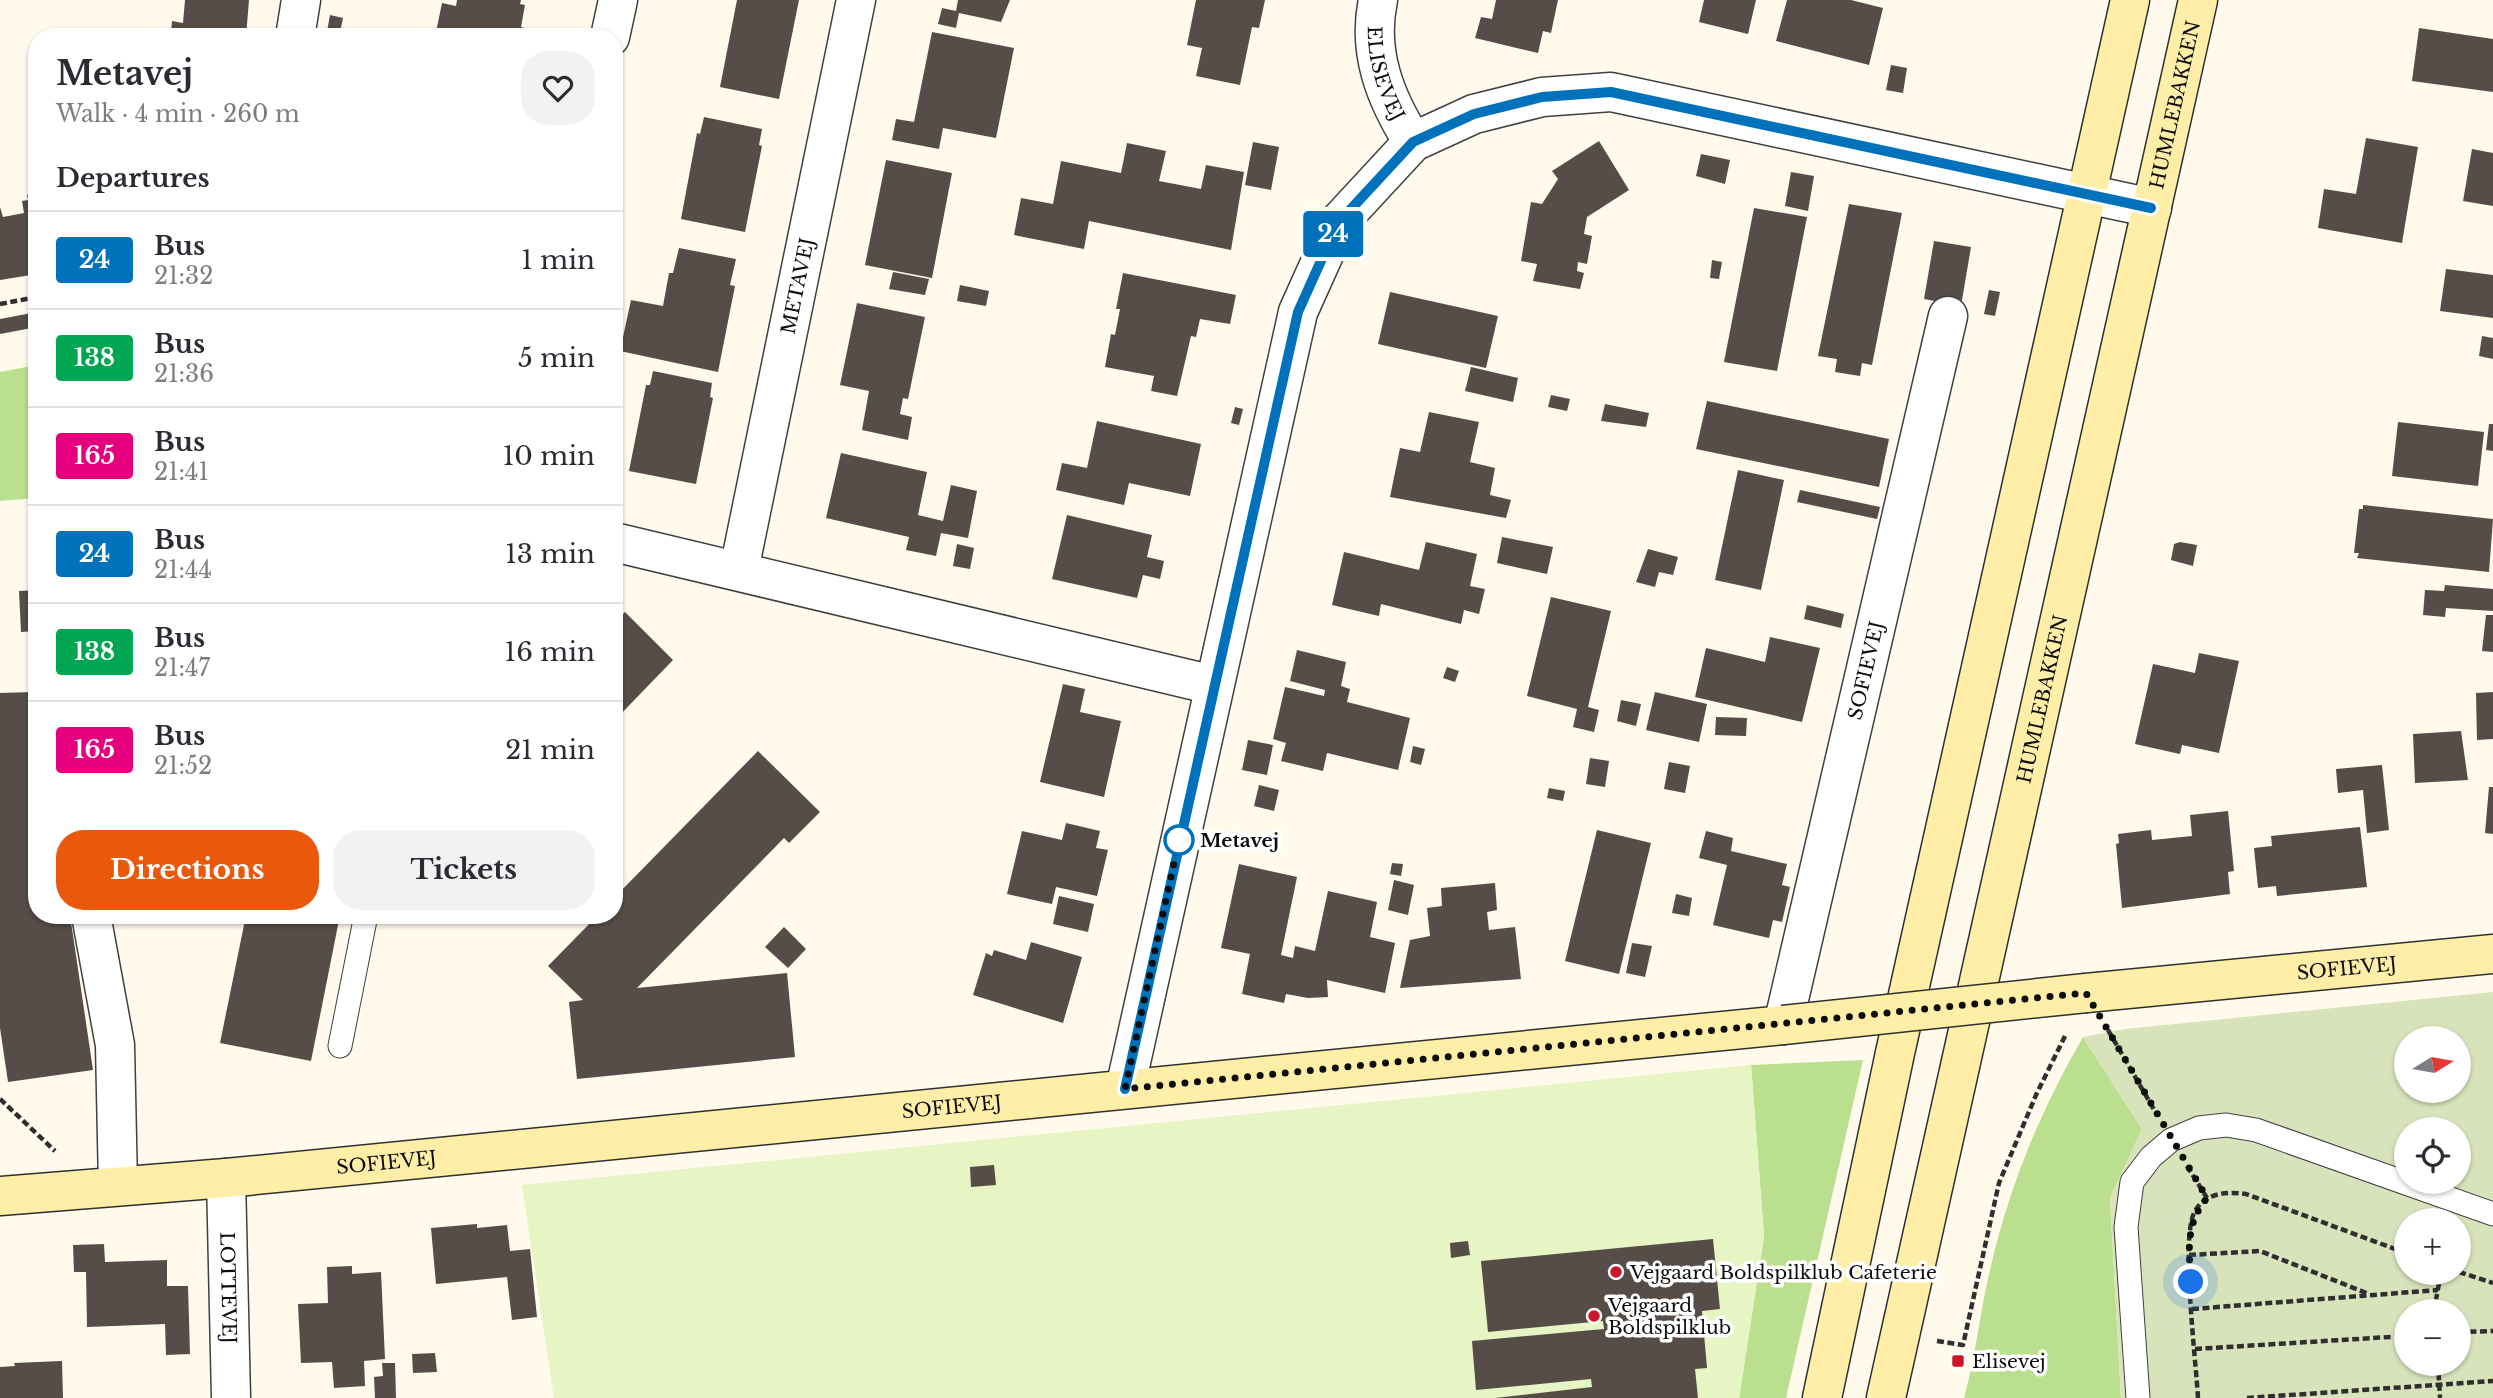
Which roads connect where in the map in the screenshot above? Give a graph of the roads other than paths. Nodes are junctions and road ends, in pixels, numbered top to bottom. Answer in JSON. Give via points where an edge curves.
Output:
{"nodes":[{"id":1,"x":301,"y":0,"type":"edge"},
{"id":2,"x":618,"y":0,"type":"edge"},
{"id":3,"x":856,"y":0,"type":"edge"},
{"id":4,"x":1378,"y":0,"type":"edge"},
{"id":5,"x":2130,"y":0,"type":"edge"},
{"id":6,"x":2198,"y":0,"type":"edge"},
{"id":7,"x":296,"y":28,"type":"edge"},
{"id":8,"x":612,"y":28,"type":"edge"},
{"id":9,"x":1413,"y":142,"type":"junction"},
{"id":10,"x":2087,"y":194,"type":"junction"},
{"id":11,"x":2151,"y":208,"type":"junction"},
{"id":12,"x":1948,"y":316,"type":"dead end"},
{"id":13,"x":623,"y":544,"type":"edge"},
{"id":14,"x":738,"y":570,"type":"junction"},
{"id":15,"x":1213,"y":685,"type":"junction"},
{"id":16,"x":93,"y":924,"type":"edge"},
{"id":17,"x":364,"y":924,"type":"edge"},
{"id":18,"x":2493,"y":954,"type":"edge"},
{"id":19,"x":1783,"y":1025,"type":"junction"},
{"id":20,"x":340,"y":1046,"type":"dead end"},
{"id":21,"x":1125,"y":1089,"type":"junction"},
{"id":22,"x":226,"y":1178,"type":"junction"},
{"id":23,"x":118,"y":1186,"type":"junction"},
{"id":24,"x":0,"y":1196,"type":"edge"},
{"id":25,"x":2493,"y":1214,"type":"edge"},
{"id":26,"x":231,"y":1398,"type":"edge"},
{"id":27,"x":1822,"y":1398,"type":"edge"},
{"id":28,"x":1886,"y":1398,"type":"edge"},
{"id":29,"x":2138,"y":1398,"type":"edge"}],
"edges":[{"from":1,"to":7,"type":"street"},
{"from":2,"to":8,"type":"street"},
{"from":3,"to":14,"type":"street","name":"METAVEJ"},
{"from":4,"to":9,"type":"street","name":"ELISEVEJ","via":[[1373,24],[1381,82]]},
{"from":5,"to":10,"type":"street"},
{"from":6,"to":11,"type":"street","name":"HUMLEBAKKEN"},
{"from":9,"to":10,"type":"street","name":"ELISEVEJ","via":[[1474,114],[1542,97],[1611,92]]},
{"from":9,"to":15,"type":"street","name":"ELISEVEJ","via":[[1338,223],[1298,312]]},
{"from":10,"to":11,"type":"street","name":"ELISEVEJ"},
{"from":10,"to":27,"type":"street"},
{"from":11,"to":28,"type":"street","name":"HUMLEBAKKEN"},
{"from":12,"to":19,"type":"street","name":"SOFIEVEJ"},
{"from":13,"to":14,"type":"street"},
{"from":14,"to":15,"type":"street"},
{"from":15,"to":21,"type":"street","name":"ELISEVEJ"},
{"from":16,"to":23,"type":"street","via":[[115,1045]]},
{"from":17,"to":20,"type":"lane"},
{"from":18,"to":19,"type":"street","name":"SOFIEVEJ","bridge":true},
{"from":19,"to":21,"type":"street","name":"SOFIEVEJ"},
{"from":21,"to":22,"type":"street","name":"SOFIEVEJ"},
{"from":22,"to":23,"type":"street","name":"SOFIEVEJ"},
{"from":22,"to":26,"type":"street","name":"LOTTEVEJ"},
{"from":23,"to":24,"type":"street","name":"SOFIEVEJ"},
{"from":25,"to":29,"type":"lane","via":[[2256,1130],[2226,1125],[2199,1128],[2171,1140],[2132,1182],[2126,1227]]}]}
